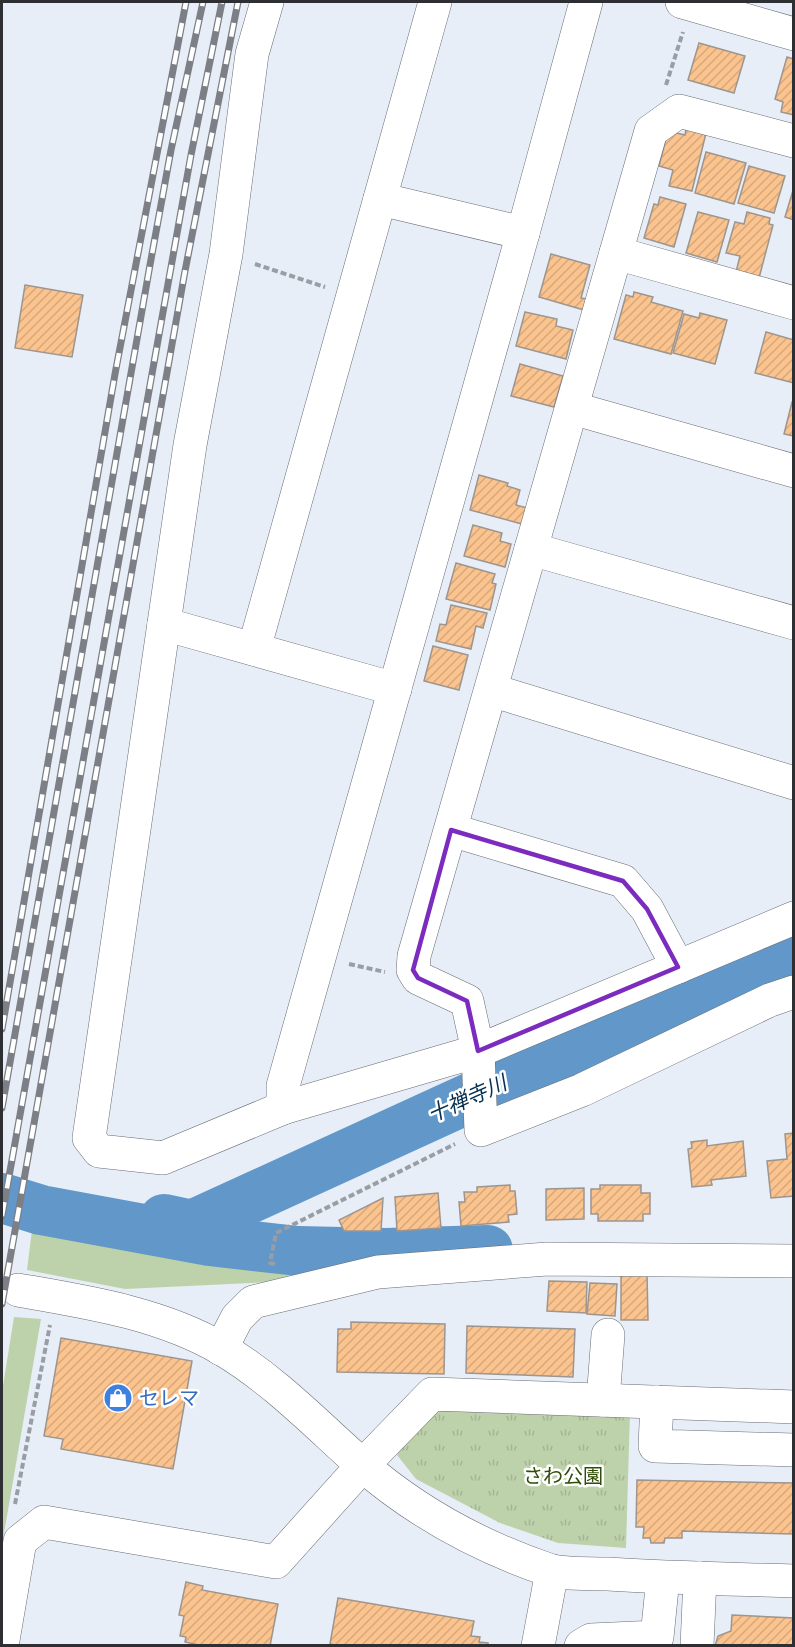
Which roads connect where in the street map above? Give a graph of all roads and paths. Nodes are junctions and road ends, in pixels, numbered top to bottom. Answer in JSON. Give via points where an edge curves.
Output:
{"nodes":[{"id":1,"x":267,"y":2,"type":"edge"},
{"id":2,"x":435,"y":2,"type":"edge"},
{"id":3,"x":586,"y":2,"type":"edge"},
{"id":4,"x":687,"y":3,"type":"edge"},
{"id":5,"x":794,"y":34,"type":"edge"},
{"id":6,"x":665,"y":89,"type":"dead end"},
{"id":7,"x":794,"y":141,"type":"edge"},
{"id":8,"x":380,"y":199,"type":"junction"},
{"id":9,"x":523,"y":233,"type":"junction"},
{"id":10,"x":616,"y":253,"type":"junction"},
{"id":11,"x":226,"y":254,"type":"junction"},
{"id":12,"x":352,"y":295,"type":"junction"},
{"id":13,"x":794,"y":303,"type":"edge"},
{"id":14,"x":572,"y":408,"type":"junction"},
{"id":15,"x":794,"y":471,"type":"edge"},
{"id":16,"x":531,"y":549,"type":"junction"},
{"id":17,"x":794,"y":623,"type":"edge"},
{"id":18,"x":164,"y":624,"type":"junction"},
{"id":19,"x":254,"y":649,"type":"junction"},
{"id":20,"x":395,"y":689,"type":"junction"},
{"id":21,"x":491,"y":690,"type":"junction"},
{"id":22,"x":794,"y":783,"type":"edge"},
{"id":23,"x":451,"y":830,"type":"junction"},
{"id":24,"x":794,"y":918,"type":"edge"},
{"id":25,"x":319,"y":957,"type":"junction"},
{"id":26,"x":678,"y":967,"type":"junction"},
{"id":27,"x":413,"y":970,"type":"junction"},
{"id":28,"x":794,"y":992,"type":"edge"},
{"id":29,"x":478,"y":1051,"type":"junction"},
{"id":30,"x":283,"y":1108,"type":"junction"},
{"id":31,"x":481,"y":1130,"type":"junction"},
{"id":32,"x":794,"y":1261,"type":"edge"},
{"id":33,"x":280,"y":1264,"type":"dead end"},
{"id":34,"x":18,"y":1290,"type":"dead end"},
{"id":35,"x":51,"y":1317,"type":"dead end"},
{"id":36,"x":608,"y":1335,"type":"dead end"},
{"id":37,"x":221,"y":1349,"type":"junction"},
{"id":38,"x":603,"y":1400,"type":"junction"},
{"id":39,"x":657,"y":1402,"type":"junction"},
{"id":40,"x":794,"y":1407,"type":"edge"},
{"id":41,"x":794,"y":1450,"type":"edge"},
{"id":42,"x":363,"y":1465,"type":"junction"},
{"id":43,"x":15,"y":1504,"type":"dead end"},
{"id":44,"x":552,"y":1571,"type":"junction"},
{"id":45,"x":663,"y":1578,"type":"junction"},
{"id":46,"x":700,"y":1578,"type":"junction"},
{"id":47,"x":794,"y":1581,"type":"edge"},
{"id":48,"x":2,"y":1646,"type":"edge"},
{"id":49,"x":538,"y":1646,"type":"edge"},
{"id":50,"x":581,"y":1646,"type":"edge"},
{"id":51,"x":697,"y":1646,"type":"edge"}],
"edges":[{"from":1,"to":11,"type":"street","via":[[252,54]]},
{"from":2,"to":8,"type":"street"},
{"from":3,"to":9,"type":"street"},
{"from":4,"to":5,"type":"street"},
{"from":4,"to":6,"type":"path"},
{"from":7,"to":10,"type":"street","via":[[680,111],[651,131]]},
{"from":8,"to":9,"type":"street"},
{"from":8,"to":12,"type":"street"},
{"from":9,"to":20,"type":"street"},
{"from":10,"to":13,"type":"street"},
{"from":10,"to":14,"type":"street"},
{"from":11,"to":12,"type":"path"},
{"from":11,"to":18,"type":"street","via":[[190,445]]},
{"from":12,"to":19,"type":"street"},
{"from":14,"to":15,"type":"street"},
{"from":14,"to":16,"type":"street"},
{"from":16,"to":17,"type":"street"},
{"from":16,"to":21,"type":"street"},
{"from":18,"to":19,"type":"street"},
{"from":18,"to":30,"type":"street","via":[[88,1138],[99,1151],[162,1158]]},
{"from":19,"to":20,"type":"street"},
{"from":20,"to":25,"type":"street"},
{"from":21,"to":22,"type":"street"},
{"from":21,"to":23,"type":"street"},
{"from":23,"to":26,"type":"street","via":[[623,882],[647,909]]},
{"from":23,"to":27,"type":"street"},
{"from":24,"to":26,"type":"street"},
{"from":25,"to":27,"type":"path","via":[[399,976]]},
{"from":25,"to":30,"type":"street","via":[[283,1086]]},
{"from":26,"to":29,"type":"street"},
{"from":27,"to":29,"type":"street","via":[[418,978],[467,1001]]},
{"from":28,"to":31,"type":"street","via":[[582,1090]]},
{"from":29,"to":30,"type":"street"},
{"from":29,"to":31,"type":"street"},
{"from":31,"to":33,"type":"path","via":[[276,1233],[270,1263]]},
{"from":32,"to":37,"type":"street","via":[[547,1259],[378,1272],[254,1302],[237,1318]]},
{"from":34,"to":37,"type":"street","via":[[101,1305],[174,1327]]},
{"from":35,"to":43,"type":"path"},
{"from":36,"to":38,"type":"street"},
{"from":37,"to":42,"type":"street","via":[[281,1390]]},
{"from":38,"to":39,"type":"street"},
{"from":38,"to":42,"type":"street","via":[[432,1394]]},
{"from":39,"to":40,"type":"street"},
{"from":39,"to":41,"type":"street","via":[[655,1446]]},
{"from":42,"to":44,"type":"street","via":[[413,1504],[456,1529]]},
{"from":42,"to":48,"type":"street","via":[[276,1562],[44,1522],[20,1541]]},
{"from":44,"to":45,"type":"street"},
{"from":44,"to":49,"type":"street"},
{"from":45,"to":46,"type":"street"},
{"from":45,"to":50,"type":"street","via":[[657,1637],[591,1640]]},
{"from":46,"to":47,"type":"street"},
{"from":46,"to":51,"type":"street"}]}
